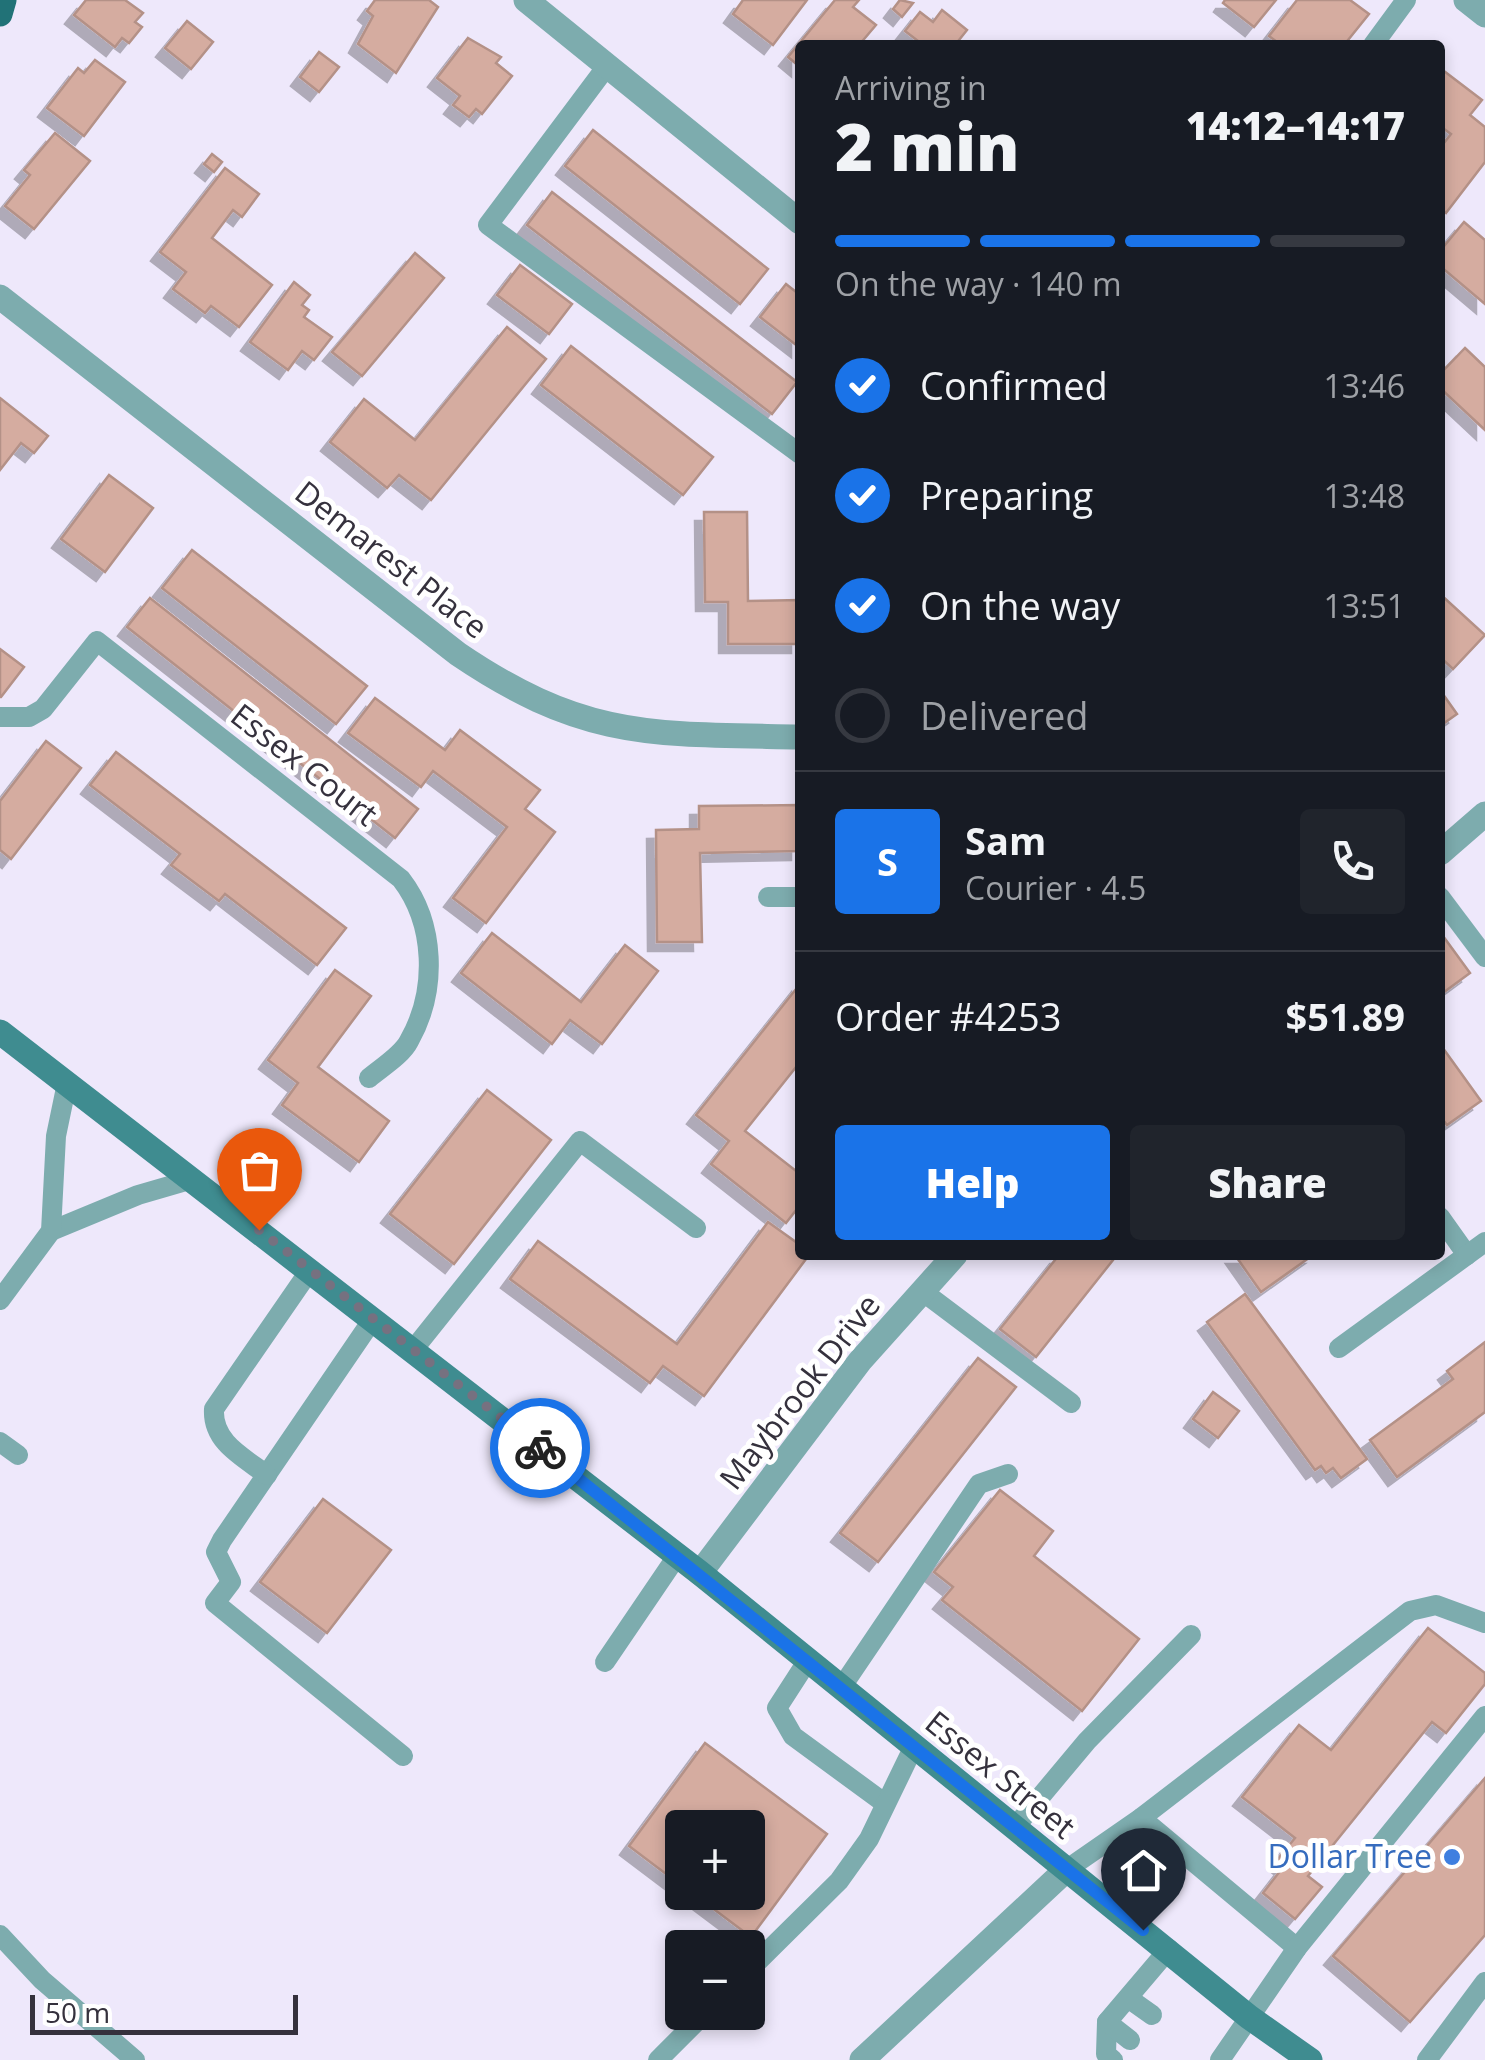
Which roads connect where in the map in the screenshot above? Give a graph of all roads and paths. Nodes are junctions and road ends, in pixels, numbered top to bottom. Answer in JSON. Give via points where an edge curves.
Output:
{"nodes":[{"id":1,"x":4,"y":0,"type":"edge"},
{"id":2,"x":526,"y":0,"type":"edge"},
{"id":3,"x":1406,"y":0,"type":"edge"},
{"id":4,"x":1466,"y":0,"type":"edge"},
{"id":5,"x":0,"y":14,"type":"edge"},
{"id":6,"x":1485,"y":15,"type":"edge"},
{"id":7,"x":1377,"y":40,"type":"edge"},
{"id":8,"x":607,"y":66,"type":"junction"},
{"id":9,"x":795,"y":218,"type":"edge"},
{"id":10,"x":0,"y":297,"type":"edge"},
{"id":11,"x":795,"y":450,"type":"edge"},
{"id":12,"x":0,"y":717,"type":"edge"},
{"id":13,"x":795,"y":737,"type":"edge"},
{"id":14,"x":1485,"y":814,"type":"edge"},
{"id":15,"x":1445,"y":849,"type":"edge"},
{"id":16,"x":768,"y":897,"type":"dead end"},
{"id":17,"x":795,"y":897,"type":"edge"},
{"id":18,"x":1445,"y":904,"type":"edge"},
{"id":19,"x":1485,"y":957,"type":"edge"},
{"id":20,"x":0,"y":1032,"type":"edge"},
{"id":21,"x":370,"y":1078,"type":"dead end"},
{"id":22,"x":67,"y":1083,"type":"junction"},
{"id":23,"x":193,"y":1180,"type":"junction"},
{"id":24,"x":1445,"y":1224,"type":"edge"},
{"id":25,"x":696,"y":1228,"type":"dead end"},
{"id":26,"x":51,"y":1231,"type":"junction"},
{"id":27,"x":1485,"y":1242,"type":"edge"},
{"id":28,"x":1467,"y":1255,"type":"junction"},
{"id":29,"x":950,"y":1260,"type":"edge"},
{"id":30,"x":310,"y":1270,"type":"junction"},
{"id":31,"x":922,"y":1291,"type":"junction"},
{"id":32,"x":0,"y":1300,"type":"edge"},
{"id":33,"x":374,"y":1319,"type":"junction"},
{"id":34,"x":1339,"y":1348,"type":"dead end"},
{"id":35,"x":413,"y":1350,"type":"junction"},
{"id":36,"x":1070,"y":1404,"type":"dead end"},
{"id":37,"x":0,"y":1442,"type":"edge"},
{"id":38,"x":18,"y":1455,"type":"dead end"},
{"id":39,"x":1008,"y":1474,"type":"dead end"},
{"id":40,"x":266,"y":1475,"type":"junction"},
{"id":41,"x":677,"y":1556,"type":"junction"},
{"id":42,"x":700,"y":1573,"type":"junction"},
{"id":43,"x":1485,"y":1623,"type":"edge"},
{"id":44,"x":1191,"y":1634,"type":"dead end"},
{"id":45,"x":808,"y":1660,"type":"junction"},
{"id":46,"x":605,"y":1662,"type":"dead end"},
{"id":47,"x":842,"y":1688,"type":"junction"},
{"id":48,"x":1485,"y":1716,"type":"edge"},
{"id":49,"x":914,"y":1746,"type":"junction"},
{"id":50,"x":403,"y":1756,"type":"dead end"},
{"id":51,"x":884,"y":1802,"type":"junction"},
{"id":52,"x":1141,"y":1818,"type":"junction"},
{"id":53,"x":1015,"y":1827,"type":"junction"},
{"id":54,"x":1066,"y":1870,"type":"junction"},
{"id":55,"x":0,"y":1935,"type":"edge"},
{"id":56,"x":1297,"y":1948,"type":"junction"},
{"id":57,"x":1169,"y":1950,"type":"junction"},
{"id":58,"x":765,"y":1955,"type":"edge"},
{"id":59,"x":1485,"y":1982,"type":"edge"},
{"id":60,"x":1128,"y":1998,"type":"junction"},
{"id":61,"x":1152,"y":2015,"type":"dead end"},
{"id":62,"x":1248,"y":2017,"type":"junction"},
{"id":63,"x":1108,"y":2022,"type":"junction"},
{"id":64,"x":688,"y":2030,"type":"edge"},
{"id":65,"x":1130,"y":2040,"type":"dead end"},
{"id":66,"x":870,"y":2059,"type":"edge"},
{"id":67,"x":135,"y":2060,"type":"edge"},
{"id":68,"x":658,"y":2060,"type":"edge"},
{"id":69,"x":1113,"y":2060,"type":"edge"},
{"id":70,"x":1220,"y":2060,"type":"edge"},
{"id":71,"x":1310,"y":2060,"type":"edge"},
{"id":72,"x":1427,"y":2060,"type":"edge"}],
"edges":[{"from":1,"to":5,"type":"main road"},
{"from":2,"to":8,"type":"street"},
{"from":3,"to":7,"type":"lane"},
{"from":4,"to":6,"type":"street"},
{"from":8,"to":9,"type":"street"},
{"from":8,"to":11,"type":"lane","via":[[488,225]]},
{"from":10,"to":13,"type":"street","name":"Demarest Place","via":[[512,691],[574,718],[634,733]]},
{"from":12,"to":21,"type":"lane","name":"Essex Court","via":[[42,710],[97,640],[400,879],[424,913],[427,979],[409,1044]]},
{"from":14,"to":15,"type":"street"},
{"from":16,"to":17,"type":"lane"},
{"from":18,"to":19,"type":"lane"},
{"from":20,"to":22,"type":"main road","name":"Essex Street"},
{"from":22,"to":23,"type":"main road","name":"Essex Street"},
{"from":22,"to":26,"type":"lane","via":[[56,1136]]},
{"from":23,"to":26,"type":"lane"},
{"from":23,"to":30,"type":"main road","name":"Essex Street"},
{"from":24,"to":28,"type":"lane"},
{"from":25,"to":35,"type":"lane","via":[[580,1141]]},
{"from":26,"to":32,"type":"lane"},
{"from":27,"to":28,"type":"lane"},
{"from":28,"to":34,"type":"lane"},
{"from":29,"to":31,"type":"street","name":"Maybrook Drive"},
{"from":30,"to":33,"type":"main road","name":"Essex Street"},
{"from":30,"to":40,"type":"lane","via":[[214,1409],[221,1439]]},
{"from":31,"to":36,"type":"lane"},
{"from":31,"to":42,"type":"street","name":"Maybrook Drive","via":[[860,1361]]},
{"from":33,"to":35,"type":"main road","name":"Essex Street"},
{"from":33,"to":40,"type":"lane"},
{"from":35,"to":41,"type":"main road","name":"Essex Street"},
{"from":37,"to":38,"type":"lane"},
{"from":39,"to":47,"type":"lane","via":[[979,1484]]},
{"from":40,"to":50,"type":"lane","via":[[216,1552],[231,1582],[215,1603]]},
{"from":41,"to":42,"type":"main road","name":"Essex Street"},
{"from":41,"to":46,"type":"lane"},
{"from":42,"to":45,"type":"main road","name":"Essex Street"},
{"from":43,"to":52,"type":"lane","via":[[1436,1606],[1410,1611]]},
{"from":44,"to":53,"type":"lane"},
{"from":45,"to":47,"type":"main road","name":"Essex Street"},
{"from":45,"to":51,"type":"lane","via":[[777,1708],[793,1736]]},
{"from":47,"to":49,"type":"main road","name":"Essex Street"},
{"from":48,"to":56,"type":"lane"},
{"from":49,"to":51,"type":"lane"},
{"from":49,"to":53,"type":"main road","name":"Essex Street"},
{"from":51,"to":58,"type":"lane","via":[[839,1880]]},
{"from":52,"to":54,"type":"lane"},
{"from":52,"to":56,"type":"lane"},
{"from":53,"to":54,"type":"main road","name":"Essex Street"},
{"from":54,"to":57,"type":"main road","name":"Essex Street"},
{"from":54,"to":66,"type":"street"},
{"from":55,"to":67,"type":"lane"},
{"from":56,"to":62,"type":"lane"},
{"from":57,"to":60,"type":"lane"},
{"from":57,"to":62,"type":"main road","name":"Essex Street"},
{"from":59,"to":72,"type":"lane"},
{"from":60,"to":61,"type":"lane"},
{"from":60,"to":63,"type":"lane"},
{"from":62,"to":70,"type":"lane"},
{"from":62,"to":71,"type":"main road","name":"Essex Street"},
{"from":63,"to":65,"type":"lane"},
{"from":63,"to":69,"type":"lane","via":[[1106,2054]]},
{"from":64,"to":68,"type":"lane"}]}
